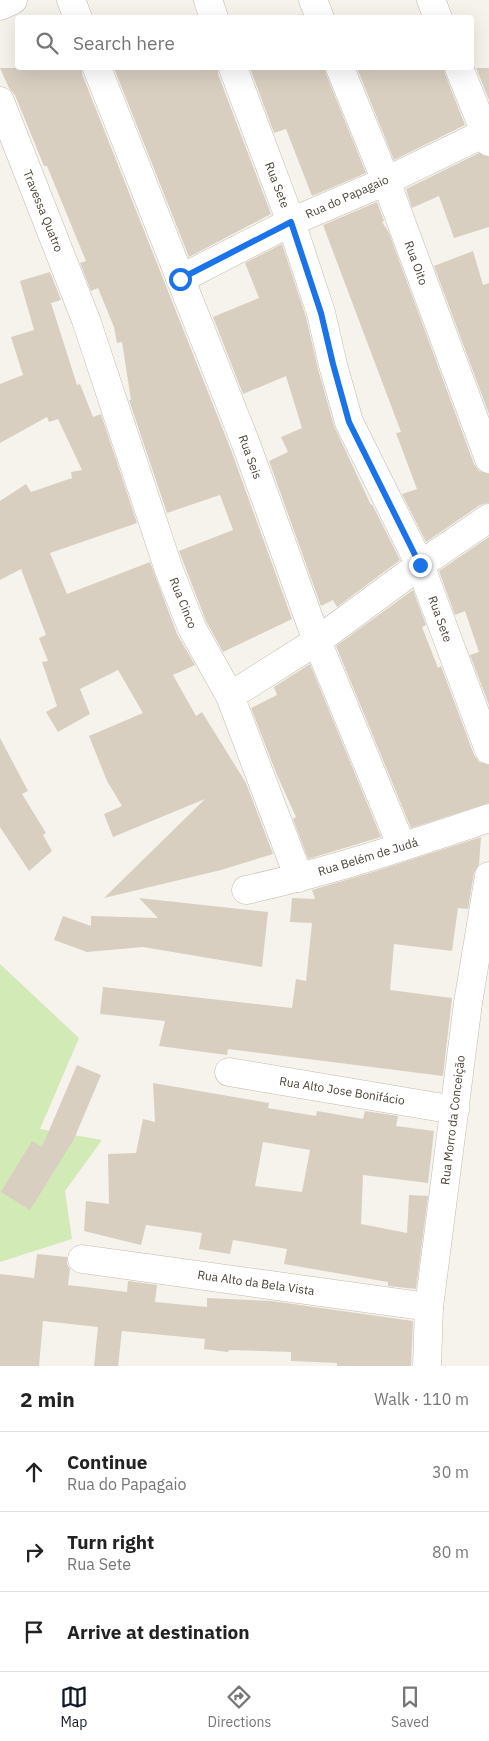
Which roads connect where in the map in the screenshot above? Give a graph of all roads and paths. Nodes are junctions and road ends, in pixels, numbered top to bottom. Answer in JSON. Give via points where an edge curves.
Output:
{"nodes":[{"id":1,"x":13,"y":0,"type":"edge"},
{"id":2,"x":71,"y":0,"type":"edge"},
{"id":3,"x":208,"y":0,"type":"edge"},
{"id":4,"x":313,"y":0,"type":"edge"},
{"id":5,"x":431,"y":0,"type":"edge"},
{"id":6,"x":0,"y":6,"type":"edge"},
{"id":7,"x":77,"y":15,"type":"edge"},
{"id":8,"x":213,"y":15,"type":"edge"},
{"id":9,"x":319,"y":15,"type":"edge"},
{"id":10,"x":437,"y":15,"type":"edge"},
{"id":11,"x":98,"y":70,"type":"edge"},
{"id":12,"x":234,"y":70,"type":"edge"},
{"id":13,"x":341,"y":70,"type":"edge"},
{"id":14,"x":460,"y":70,"type":"edge"},
{"id":15,"x":0,"y":102,"type":"edge"},
{"id":16,"x":488,"y":135,"type":"edge"},
{"id":17,"x":386,"y":181,"type":"junction"},
{"id":18,"x":291,"y":222,"type":"junction"},
{"id":19,"x":180,"y":279,"type":"junction"},
{"id":20,"x":86,"y":320,"type":"joint"},
{"id":21,"x":489,"y":459,"type":"edge"},
{"id":22,"x":489,"y":518,"type":"edge"},
{"id":23,"x":420,"y":565,"type":"junction"},
{"id":24,"x":317,"y":641,"type":"junction"},
{"id":25,"x":230,"y":696,"type":"junction"},
{"id":26,"x":489,"y":750,"type":"edge"},
{"id":27,"x":489,"y":818,"type":"edge"},
{"id":28,"x":402,"y":847,"type":"junction"},
{"id":29,"x":489,"y":876,"type":"edge"},
{"id":30,"x":299,"y":878,"type":"junction"},
{"id":31,"x":246,"y":890,"type":"dead end"},
{"id":32,"x":478,"y":1005,"type":"edge"},
{"id":33,"x":229,"y":1072,"type":"dead end"},
{"id":34,"x":455,"y":1110,"type":"junction"},
{"id":35,"x":82,"y":1259,"type":"dead end"},
{"id":36,"x":430,"y":1307,"type":"junction"},
{"id":37,"x":427,"y":1366,"type":"edge"}],
"edges":[{"from":1,"to":6,"type":"street"},
{"from":2,"to":7,"type":"street"},
{"from":3,"to":8,"type":"street"},
{"from":4,"to":9,"type":"street"},
{"from":5,"to":10,"type":"street"},
{"from":11,"to":19,"type":"street","name":"Rua Seis"},
{"from":12,"to":18,"type":"street","name":"Rua Sete"},
{"from":13,"to":17,"type":"street","name":"Rua Oito"},
{"from":14,"to":16,"type":"street"},
{"from":15,"to":20,"type":"street","name":"Travessa Quatro"},
{"from":16,"to":17,"type":"street","name":"Rua do Papagaio"},
{"from":17,"to":18,"type":"street","name":"Rua do Papagaio"},
{"from":17,"to":21,"type":"street","name":"Rua Oito"},
{"from":18,"to":19,"type":"street","name":"Rua do Papagaio"},
{"from":18,"to":23,"type":"street","name":"Rua Sete","via":[[321,313],[349,422]]},
{"from":19,"to":24,"type":"street","name":"Rua Seis","via":[[246,444]]},
{"from":20,"to":25,"type":"street","name":"Rua Cinco","via":[[169,570],[192,628]]},
{"from":22,"to":23,"type":"street"},
{"from":23,"to":24,"type":"street"},
{"from":23,"to":26,"type":"street","name":"Rua Sete"},
{"from":24,"to":25,"type":"street"},
{"from":24,"to":28,"type":"street","name":"Rua Seis"},
{"from":25,"to":30,"type":"street","name":"Rua Cinco"},
{"from":27,"to":28,"type":"street","name":"Rua Belém de Judá"},
{"from":28,"to":30,"type":"street","name":"Rua Belém de Judá"},
{"from":29,"to":32,"type":"street","name":"Rua Morro da Conceição"},
{"from":30,"to":31,"type":"street","name":"Rua Belém de Judá"},
{"from":32,"to":34,"type":"street","name":"Rua Morro da Conceição"},
{"from":33,"to":34,"type":"street","name":"Rua Alto Jose Bonifácio"},
{"from":34,"to":36,"type":"street","name":"Rua Morro da Conceição"},
{"from":35,"to":36,"type":"street","name":"Rua Alto da Bela Vista"},
{"from":36,"to":37,"type":"street","name":"Rua Morro da Conceição"}]}
